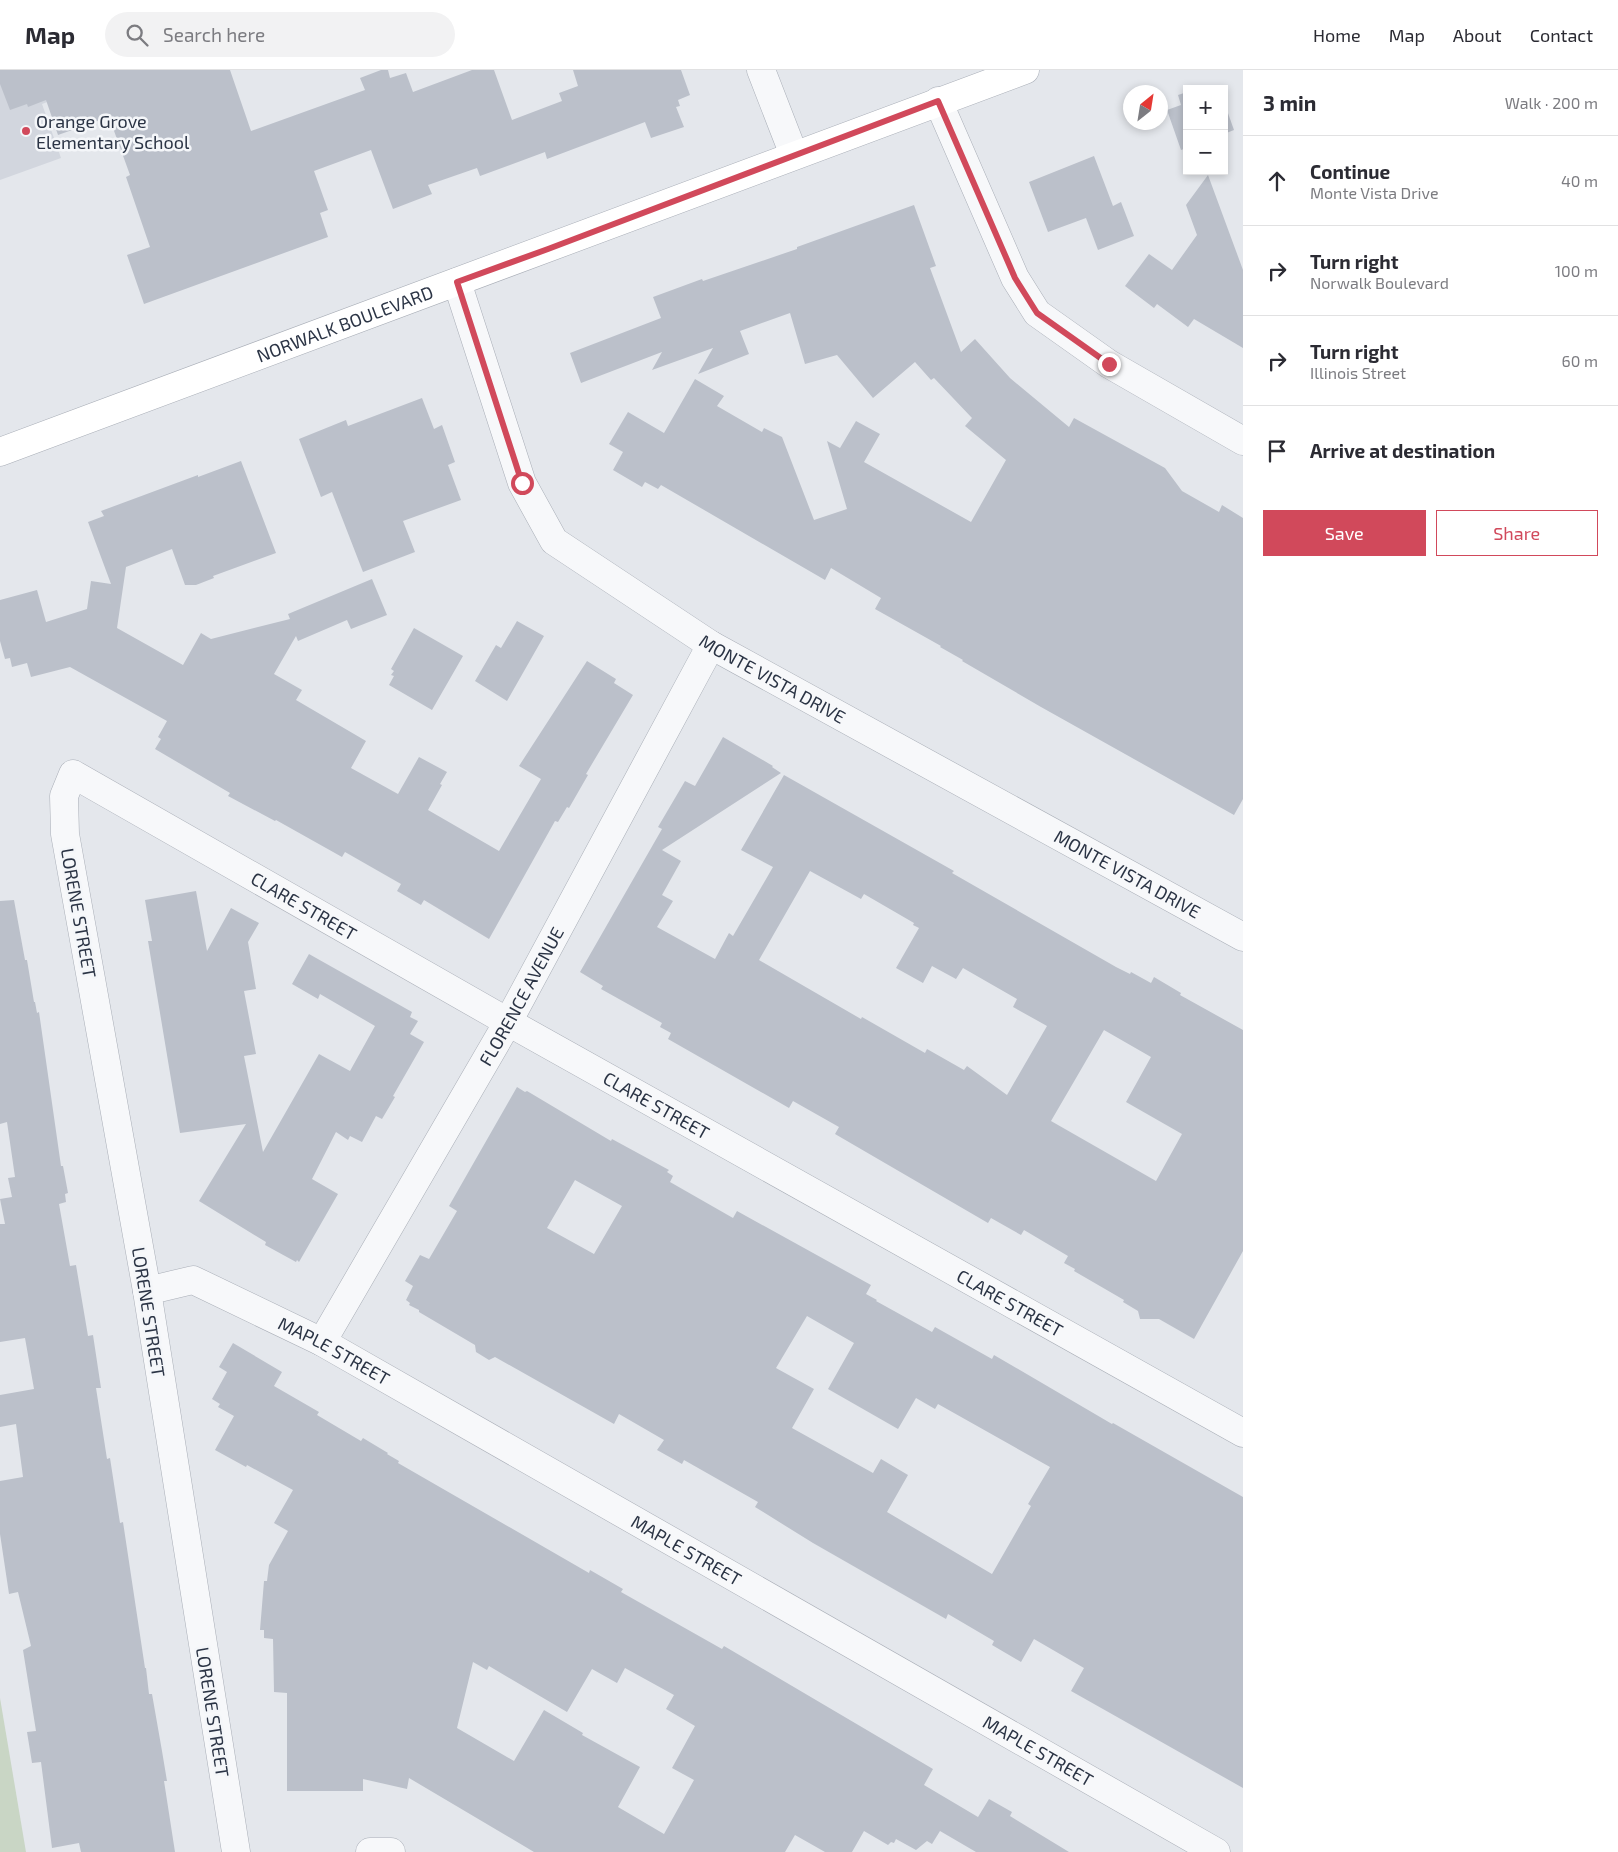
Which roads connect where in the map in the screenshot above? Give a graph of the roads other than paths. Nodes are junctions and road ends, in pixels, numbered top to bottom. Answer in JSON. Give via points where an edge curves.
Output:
{"nodes":[{"id":1,"x":761,"y":70,"type":"edge"},
{"id":2,"x":1025,"y":70,"type":"edge"},
{"id":3,"x":938,"y":101,"type":"junction"},
{"id":4,"x":794,"y":155,"type":"junction"},
{"id":5,"x":457,"y":282,"type":"junction"},
{"id":6,"x":1243,"y":441,"type":"edge"},
{"id":7,"x":0,"y":452,"type":"edge"},
{"id":8,"x":710,"y":645,"type":"junction"},
{"id":9,"x":73,"y":774,"type":"joint"},
{"id":10,"x":1243,"y":937,"type":"edge"},
{"id":11,"x":508,"y":1022,"type":"junction"},
{"id":12,"x":146,"y":1292,"type":"junction"},
{"id":13,"x":322,"y":1342,"type":"junction"},
{"id":14,"x":1243,"y":1433,"type":"edge"},
{"id":15,"x":236,"y":1852,"type":"edge"},
{"id":16,"x":370,"y":1852,"type":"edge"},
{"id":17,"x":391,"y":1852,"type":"edge"},
{"id":18,"x":1216,"y":1852,"type":"edge"}],
"edges":[{"from":1,"to":4,"type":"street"},
{"from":2,"to":3,"type":"main road","name":"NORWALK BOULEVARD"},
{"from":3,"to":4,"type":"main road","name":"NORWALK BOULEVARD"},
{"from":3,"to":6,"type":"street","via":[[1015,278],[1037,313],[1109,364]]},
{"from":4,"to":5,"type":"main road","name":"NORWALK BOULEVARD"},
{"from":5,"to":7,"type":"main road","name":"NORWALK BOULEVARD"},
{"from":5,"to":8,"type":"street","name":"MONTE VISTA DRIVE","via":[[522,483],[554,541]]},
{"from":8,"to":10,"type":"street","name":"MONTE VISTA DRIVE"},
{"from":8,"to":11,"type":"street","name":"FLORENCE AVENUE"},
{"from":9,"to":11,"type":"street","name":"CLARE STREET"},
{"from":9,"to":12,"type":"street","name":"LORENE STREET","via":[[64,796],[65,834]]},
{"from":11,"to":13,"type":"street","name":"FLORENCE AVENUE"},
{"from":11,"to":14,"type":"street","name":"CLARE STREET"},
{"from":12,"to":13,"type":"street","name":"MAPLE STREET","via":[[193,1280]]},
{"from":12,"to":15,"type":"street","name":"LORENE STREET"},
{"from":13,"to":18,"type":"street","name":"MAPLE STREET"},
{"from":16,"to":17,"type":"street"}]}
